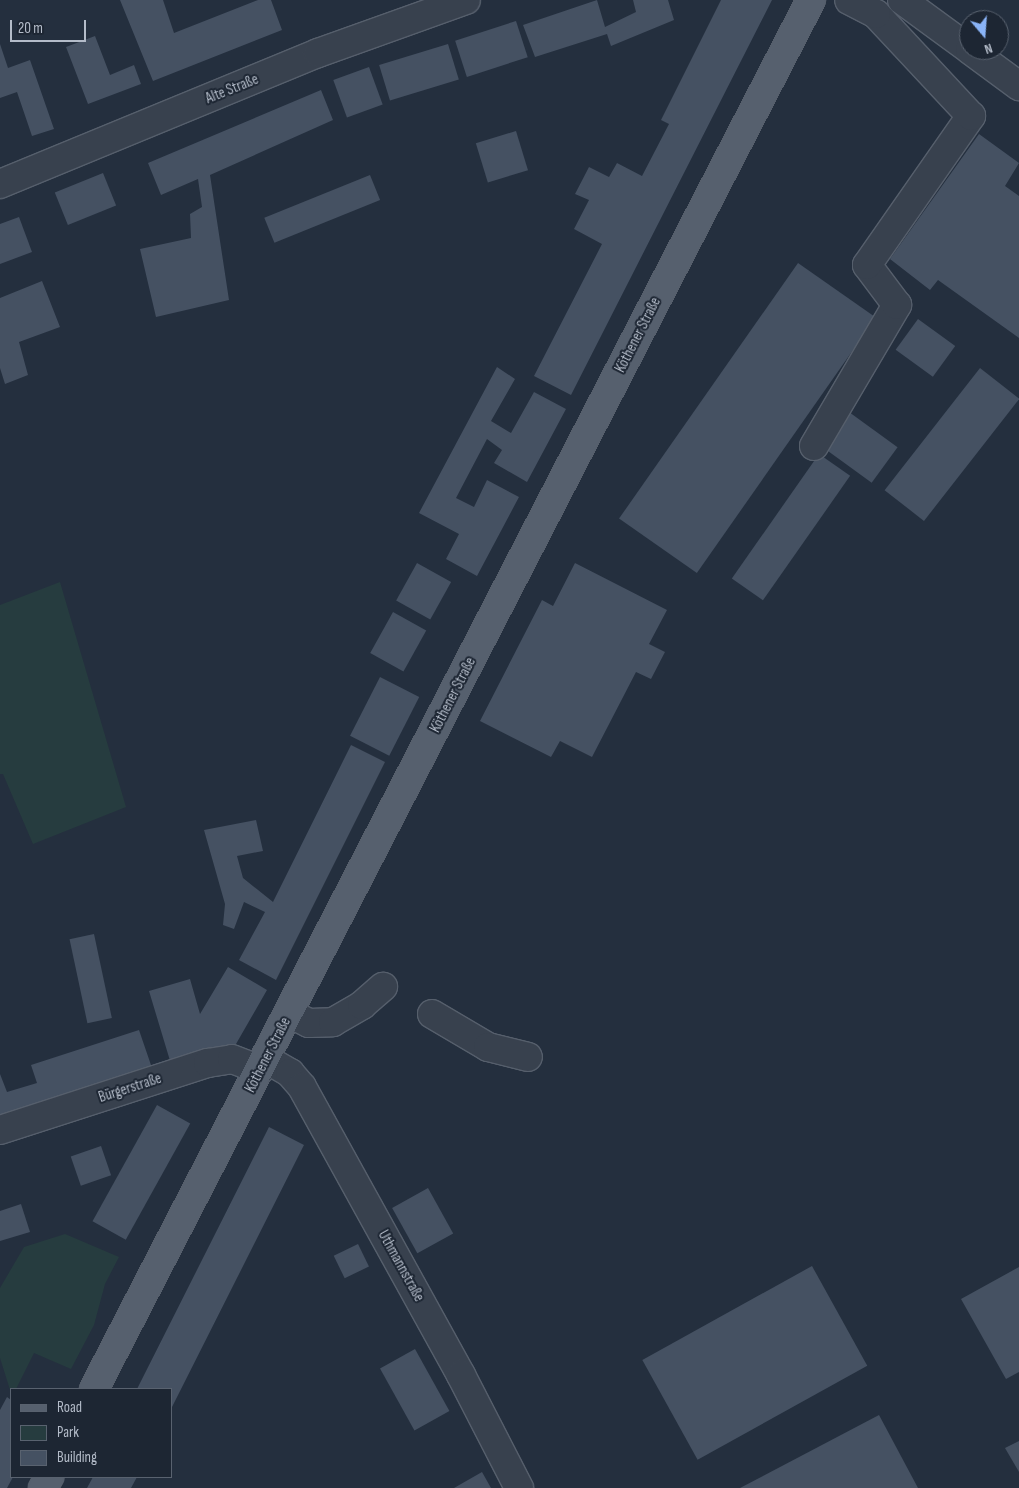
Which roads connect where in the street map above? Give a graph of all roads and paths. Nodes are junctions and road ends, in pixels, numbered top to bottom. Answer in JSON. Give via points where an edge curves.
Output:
{"nodes":[{"id":1,"x":466,"y":0,"type":"edge"},
{"id":2,"x":811,"y":0,"type":"edge"},
{"id":3,"x":849,"y":0,"type":"edge"},
{"id":4,"x":902,"y":0,"type":"edge"},
{"id":5,"x":959,"y":43,"type":"edge"},
{"id":6,"x":983,"y":60,"type":"edge"},
{"id":7,"x":1019,"y":86,"type":"edge"},
{"id":8,"x":0,"y":184,"type":"edge"},
{"id":9,"x":814,"y":446,"type":"dead end"},
{"id":10,"x":383,"y":987,"type":"dead end"},
{"id":11,"x":289,"y":1013,"type":"junction"},
{"id":12,"x":432,"y":1014,"type":"dead end"},
{"id":13,"x":528,"y":1057,"type":"dead end"},
{"id":14,"x":263,"y":1065,"type":"junction"},
{"id":15,"x":0,"y":1130,"type":"edge"},
{"id":16,"x":95,"y":1388,"type":"edge"},
{"id":17,"x":520,"y":1488,"type":"edge"}],
"edges":[{"from":1,"to":8,"type":"street","name":"Alte Straße","via":[[318,53]]},
{"from":2,"to":11,"type":"main road","name":"Köthener Straße"},
{"from":3,"to":9,"type":"street","via":[[876,14],[971,116],[867,265],[897,305]]},
{"from":4,"to":5,"type":"street"},
{"from":6,"to":7,"type":"street"},
{"from":10,"to":11,"type":"street","via":[[333,1022],[309,1023]]},
{"from":11,"to":14,"type":"main road","name":"Köthener Straße"},
{"from":12,"to":13,"type":"street","via":[[488,1047]]},
{"from":14,"to":15,"type":"street","name":"Bürgerstraße","via":[[232,1059],[208,1063]]},
{"from":14,"to":16,"type":"main road","name":"Köthener Straße"},
{"from":14,"to":17,"type":"street","name":"Uthmannstraße","via":[[290,1073],[302,1087]]}]}
